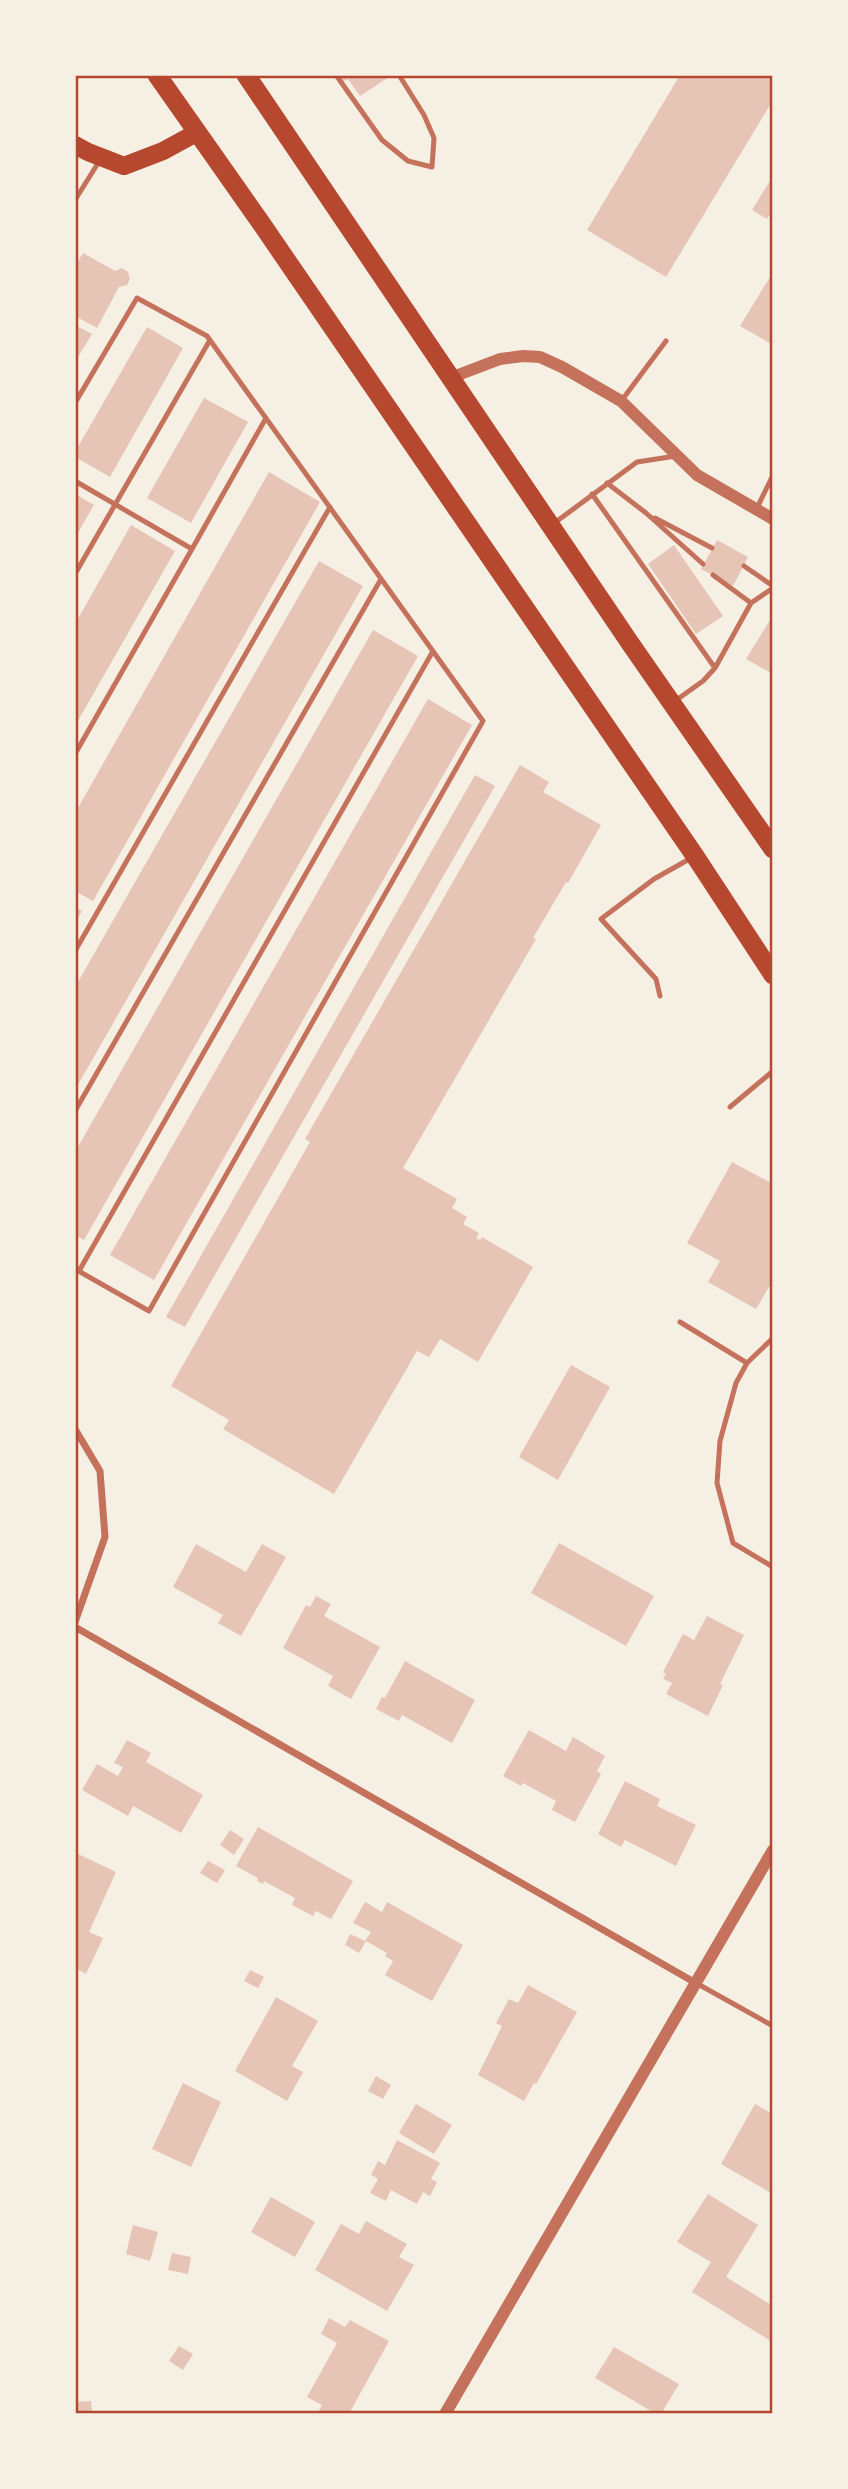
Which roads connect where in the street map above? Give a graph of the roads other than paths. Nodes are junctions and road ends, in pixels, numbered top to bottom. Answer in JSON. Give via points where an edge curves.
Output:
{"nodes":[{"id":1,"x":157,"y":75,"type":"edge"},
{"id":2,"x":246,"y":75,"type":"edge"},
{"id":3,"x":336,"y":75,"type":"edge"},
{"id":4,"x":399,"y":75,"type":"edge"},
{"id":5,"x":196,"y":133,"type":"junction"},
{"id":6,"x":75,"y":145,"type":"edge"},
{"id":7,"x":102,"y":157,"type":"junction"},
{"id":8,"x":75,"y":200,"type":"edge"},
{"id":9,"x":209,"y":340,"type":"junction"},
{"id":10,"x":666,"y":341,"type":"dead end"},
{"id":11,"x":450,"y":378,"type":"junction"},
{"id":12,"x":621,"y":401,"type":"junction"},
{"id":13,"x":75,"y":403,"type":"edge"},
{"id":14,"x":266,"y":418,"type":"junction"},
{"id":15,"x":676,"y":456,"type":"junction"},
{"id":16,"x":773,"y":475,"type":"edge"},
{"id":17,"x":75,"y":481,"type":"edge"},
{"id":18,"x":607,"y":483,"type":"junction"},
{"id":19,"x":592,"y":494,"type":"junction"},
{"id":20,"x":115,"y":504,"type":"junction"},
{"id":21,"x":330,"y":507,"type":"junction"},
{"id":22,"x":756,"y":510,"type":"junction"},
{"id":23,"x":646,"y":513,"type":"junction"},
{"id":24,"x":773,"y":519,"type":"edge"},
{"id":25,"x":551,"y":526,"type":"junction"},
{"id":26,"x":712,"y":548,"type":"dead end"},
{"id":27,"x":192,"y":549,"type":"junction"},
{"id":28,"x":704,"y":564,"type":"dead end"},
{"id":29,"x":744,"y":566,"type":"dead end"},
{"id":30,"x":75,"y":573,"type":"edge"},
{"id":31,"x":713,"y":575,"type":"dead end"},
{"id":32,"x":381,"y":579,"type":"junction"},
{"id":33,"x":773,"y":587,"type":"edge"},
{"id":34,"x":751,"y":603,"type":"junction"},
{"id":35,"x":433,"y":651,"type":"junction"},
{"id":36,"x":715,"y":668,"type":"junction"},
{"id":37,"x":672,"y":703,"type":"junction"},
{"id":38,"x":75,"y":754,"type":"edge"},
{"id":39,"x":773,"y":849,"type":"edge"},
{"id":40,"x":695,"y":856,"type":"junction"},
{"id":41,"x":75,"y":951,"type":"edge"},
{"id":42,"x":773,"y":975,"type":"edge"},
{"id":43,"x":660,"y":996,"type":"dead end"},
{"id":44,"x":773,"y":1071,"type":"edge"},
{"id":45,"x":730,"y":1107,"type":"dead end"},
{"id":46,"x":75,"y":1111,"type":"edge"},
{"id":47,"x":77,"y":1270,"type":"edge"},
{"id":48,"x":680,"y":1322,"type":"dead end"},
{"id":49,"x":773,"y":1338,"type":"edge"},
{"id":50,"x":747,"y":1363,"type":"junction"},
{"id":51,"x":75,"y":1429,"type":"edge"},
{"id":52,"x":773,"y":1567,"type":"edge"},
{"id":53,"x":75,"y":1624,"type":"edge"},
{"id":54,"x":773,"y":1850,"type":"edge"},
{"id":55,"x":694,"y":1982,"type":"junction"},
{"id":56,"x":773,"y":2026,"type":"edge"},
{"id":57,"x":445,"y":2414,"type":"edge"}],
"edges":[{"from":1,"to":5,"type":"highway"},
{"from":2,"to":11,"type":"highway"},
{"from":3,"to":4,"type":"lane","via":[[382,140],[408,162],[432,167],[434,138]]},
{"from":5,"to":7,"type":"main road","via":[[124,166]]},
{"from":5,"to":40,"type":"highway"},
{"from":6,"to":7,"type":"main road"},
{"from":7,"to":8,"type":"lane"},
{"from":9,"to":13,"type":"lane","via":[[137,298]]},
{"from":9,"to":14,"type":"lane"},
{"from":9,"to":20,"type":"lane"},
{"from":10,"to":12,"type":"lane"},
{"from":11,"to":12,"type":"street","via":[[500,359],[540,358]]},
{"from":11,"to":25,"type":"highway"},
{"from":12,"to":15,"type":"street"},
{"from":14,"to":21,"type":"lane"},
{"from":14,"to":27,"type":"lane"},
{"from":15,"to":18,"type":"lane","via":[[636,462]]},
{"from":15,"to":22,"type":"street","via":[[697,475]]},
{"from":16,"to":22,"type":"lane"},
{"from":17,"to":20,"type":"lane"},
{"from":18,"to":19,"type":"lane"},
{"from":18,"to":23,"type":"lane"},
{"from":19,"to":25,"type":"lane"},
{"from":19,"to":36,"type":"lane"},
{"from":20,"to":27,"type":"lane"},
{"from":20,"to":30,"type":"lane"},
{"from":21,"to":32,"type":"lane"},
{"from":21,"to":41,"type":"lane"},
{"from":22,"to":24,"type":"street"},
{"from":23,"to":26,"type":"lane"},
{"from":23,"to":28,"type":"lane"},
{"from":25,"to":37,"type":"highway"},
{"from":27,"to":38,"type":"lane"},
{"from":29,"to":33,"type":"lane"},
{"from":31,"to":34,"type":"lane"},
{"from":32,"to":35,"type":"lane"},
{"from":32,"to":46,"type":"lane"},
{"from":33,"to":34,"type":"lane"},
{"from":34,"to":36,"type":"lane"},
{"from":35,"to":47,"type":"lane"},
{"from":35,"to":47,"type":"lane","via":[[483,721],[156,1299],[149,1311]]},
{"from":36,"to":37,"type":"lane"},
{"from":37,"to":39,"type":"highway"},
{"from":40,"to":42,"type":"highway"},
{"from":40,"to":43,"type":"lane","via":[[654,879],[601,919],[656,979]]},
{"from":44,"to":45,"type":"lane"},
{"from":48,"to":50,"type":"lane"},
{"from":49,"to":50,"type":"lane"},
{"from":50,"to":52,"type":"lane","via":[[736,1383],[720,1441],[717,1483],[733,1543]]},
{"from":51,"to":53,"type":"street","via":[[100,1471],[105,1537]]},
{"from":53,"to":55,"type":"street"},
{"from":54,"to":55,"type":"street"},
{"from":55,"to":56,"type":"lane"},
{"from":55,"to":57,"type":"street"}]}
